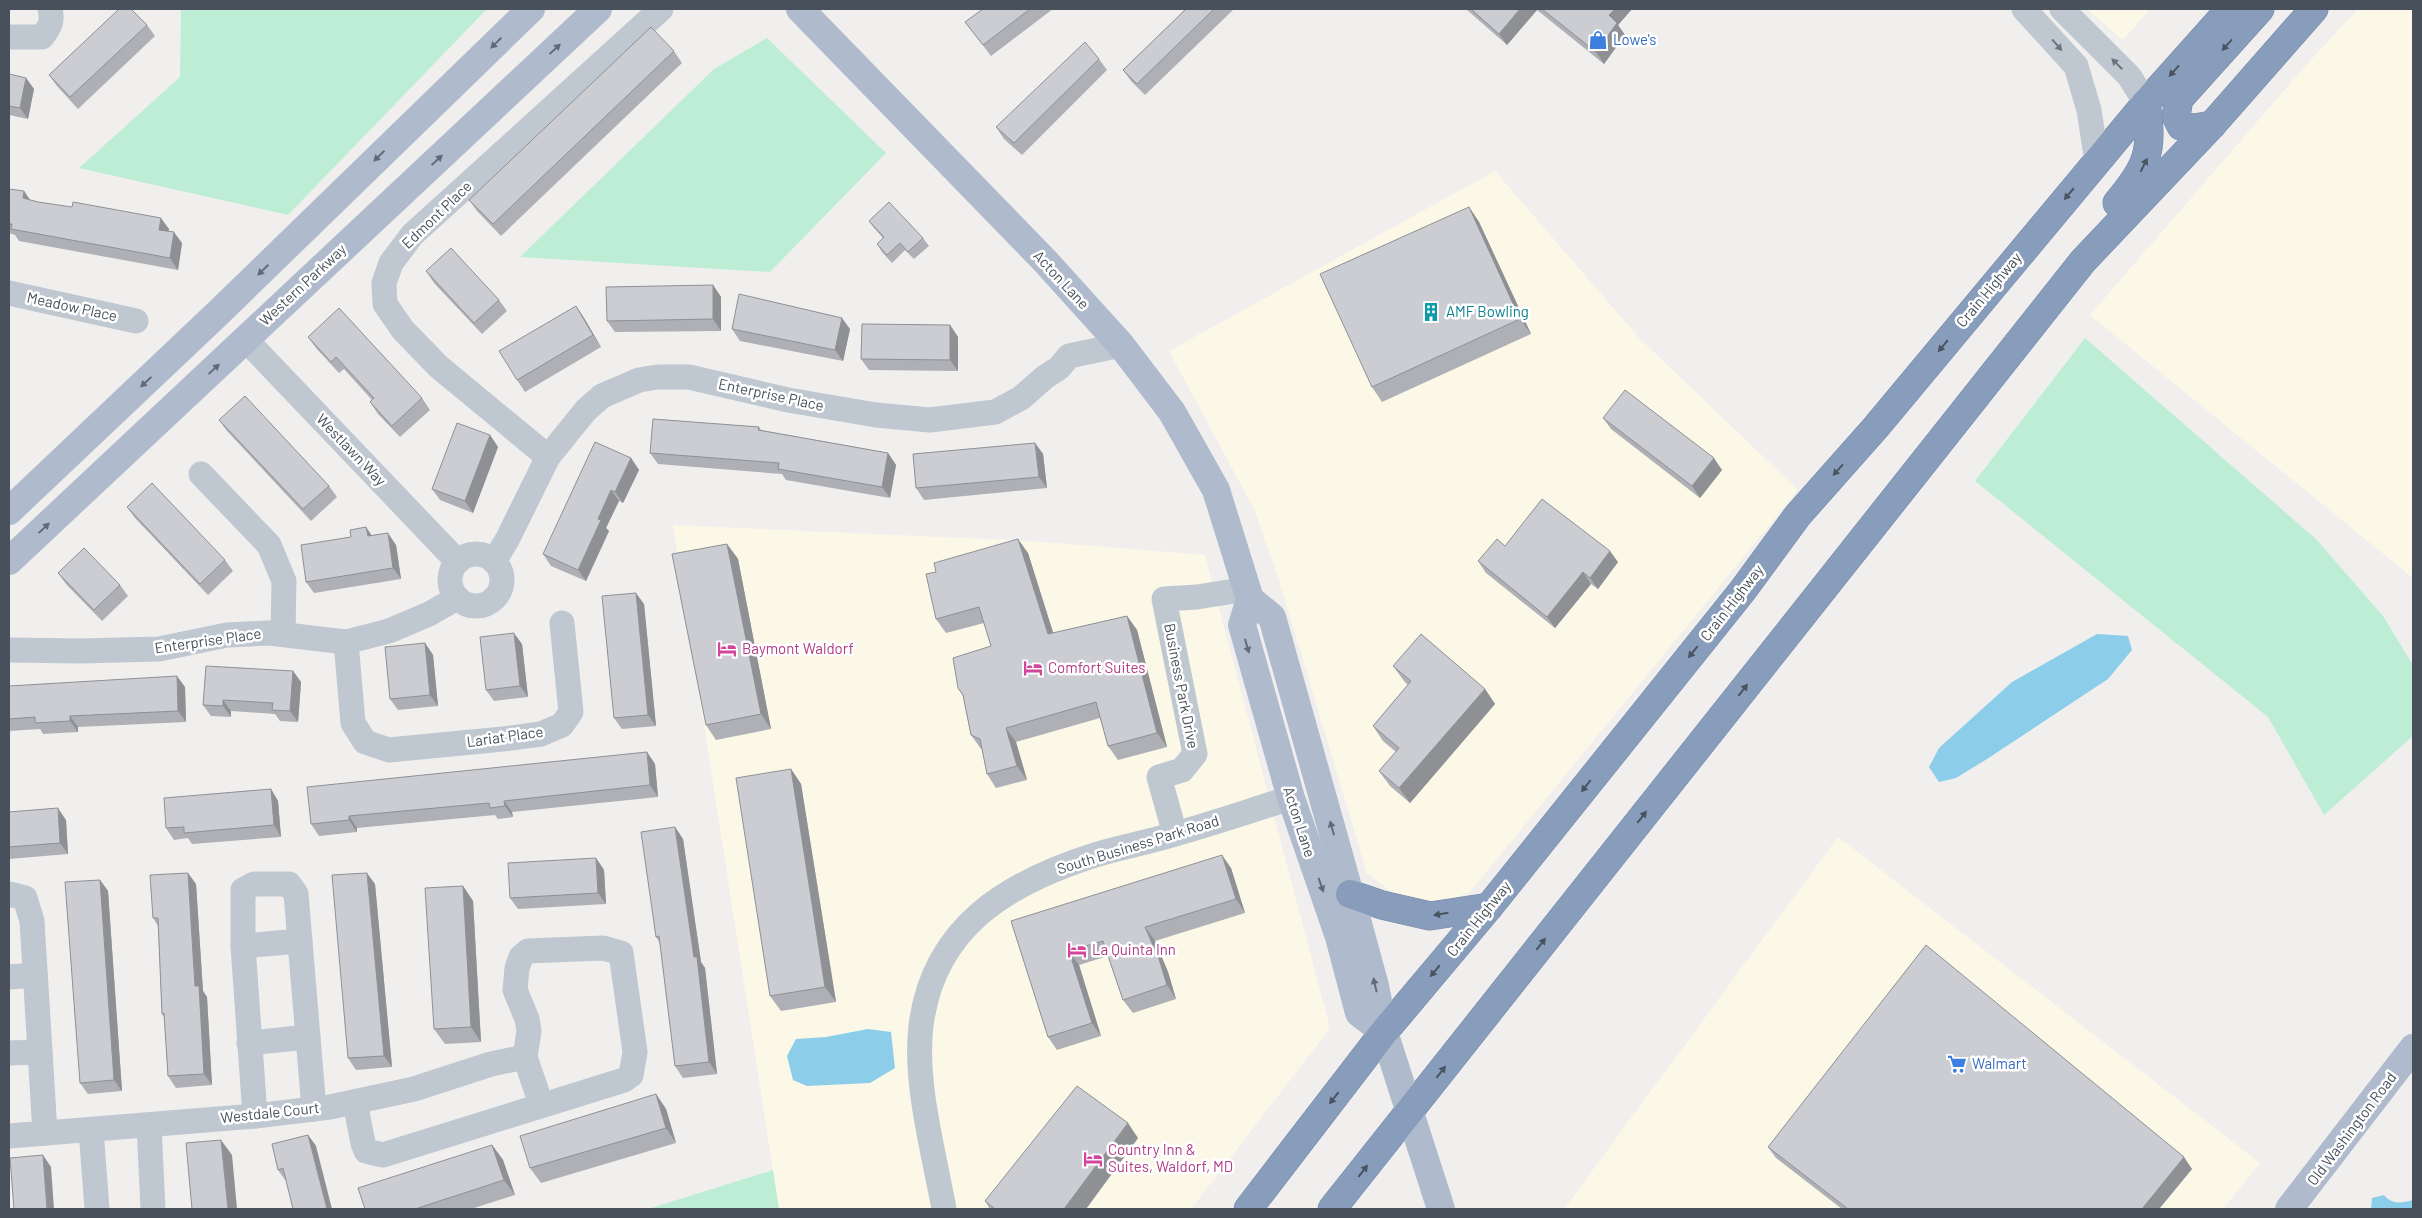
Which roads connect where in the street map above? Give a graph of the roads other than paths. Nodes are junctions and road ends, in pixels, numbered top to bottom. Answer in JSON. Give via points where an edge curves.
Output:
{"nodes":[{"id":1,"x":50,"y":9,"type":"edge"},
{"id":2,"x":531,"y":9,"type":"edge"},
{"id":3,"x":598,"y":9,"type":"edge"},
{"id":4,"x":660,"y":9,"type":"edge"},
{"id":5,"x":800,"y":9,"type":"edge"},
{"id":6,"x":2024,"y":9,"type":"edge"},
{"id":7,"x":2062,"y":9,"type":"edge"},
{"id":8,"x":2230,"y":9,"type":"edge"},
{"id":9,"x":2260,"y":9,"type":"edge"},
{"id":10,"x":2314,"y":9,"type":"edge"},
{"id":11,"x":9,"y":37,"type":"edge"},
{"id":12,"x":2146,"y":103,"type":"junction"},
{"id":13,"x":2212,"y":124,"type":"junction"},
{"id":14,"x":2097,"y":162,"type":"junction"},
{"id":15,"x":9,"y":293,"type":"edge"},
{"id":16,"x":136,"y":321,"type":"dead end"},
{"id":17,"x":245,"y":340,"type":"junction"},
{"id":18,"x":1121,"y":345,"type":"junction"},
{"id":19,"x":1940,"y":442,"type":"junction"},
{"id":20,"x":548,"y":457,"type":"junction"},
{"id":21,"x":201,"y":474,"type":"dead end"},
{"id":22,"x":9,"y":511,"type":"edge"},
{"id":23,"x":9,"y":561,"type":"edge"},
{"id":24,"x":457,"y":561,"type":"junction"},
{"id":25,"x":494,"y":561,"type":"junction"},
{"id":26,"x":1249,"y":594,"type":"junction"},
{"id":27,"x":457,"y":598,"type":"junction"},
{"id":28,"x":562,"y":623,"type":"dead end"},
{"id":29,"x":283,"y":634,"type":"junction"},
{"id":30,"x":346,"y":642,"type":"junction"},
{"id":31,"x":9,"y":650,"type":"edge"},
{"id":32,"x":1291,"y":798,"type":"junction"},
{"id":33,"x":1176,"y":834,"type":"junction"},
{"id":34,"x":9,"y":894,"type":"edge"},
{"id":35,"x":1350,"y":894,"type":"junction"},
{"id":36,"x":1489,"y":907,"type":"junction"},
{"id":37,"x":300,"y":941,"type":"junction"},
{"id":38,"x":243,"y":946,"type":"junction"},
{"id":39,"x":35,"y":975,"type":"junction"},
{"id":40,"x":9,"y":976,"type":"edge"},
{"id":41,"x":1384,"y":1032,"type":"junction"},
{"id":42,"x":308,"y":1037,"type":"junction"},
{"id":43,"x":249,"y":1043,"type":"junction"},
{"id":44,"x":2413,"y":1048,"type":"edge"},
{"id":45,"x":40,"y":1052,"type":"junction"},
{"id":46,"x":9,"y":1053,"type":"edge"},
{"id":47,"x":525,"y":1057,"type":"junction"},
{"id":48,"x":354,"y":1102,"type":"junction"},
{"id":49,"x":541,"y":1104,"type":"junction"},
{"id":50,"x":314,"y":1109,"type":"junction"},
{"id":51,"x":1411,"y":1110,"type":"junction"},
{"id":52,"x":255,"y":1116,"type":"junction"},
{"id":53,"x":148,"y":1125,"type":"junction"},
{"id":54,"x":92,"y":1130,"type":"junction"},
{"id":55,"x":45,"y":1133,"type":"junction"},
{"id":56,"x":9,"y":1136,"type":"edge"},
{"id":57,"x":97,"y":1209,"type":"edge"},
{"id":58,"x":153,"y":1209,"type":"edge"},
{"id":59,"x":944,"y":1209,"type":"edge"},
{"id":60,"x":1248,"y":1209,"type":"edge"},
{"id":61,"x":1332,"y":1209,"type":"edge"},
{"id":62,"x":1441,"y":1209,"type":"edge"},
{"id":63,"x":2289,"y":1209,"type":"edge"}],
"edges":[{"from":1,"to":11,"type":"street","via":[[52,19],[42,37]]},
{"from":2,"to":22,"type":"main road","one_way":true},
{"from":17,"to":3,"type":"main road","name":"Western Parkway","one_way":true},
{"from":4,"to":20,"type":"street","name":"Edmont Place","via":[[412,234],[391,263],[384,283],[386,304],[403,330],[439,367]]},
{"from":5,"to":18,"type":"main road","name":"Acton Lane","via":[[1046,262]]},
{"from":6,"to":14,"type":"street","one_way":true,"via":[[2076,66],[2089,110]]},
{"from":12,"to":7,"type":"street","one_way":true,"via":[[2129,76]]},
{"from":8,"to":12,"type":"highway","name":"Crain Highway","one_way":true},
{"from":9,"to":13,"type":"highway","one_way":true,"via":[[2179,99],[2176,116],[2181,126],[2194,128]]},
{"from":10,"to":13,"type":"highway"},
{"from":12,"to":14,"type":"highway","name":"Crain Highway"},
{"from":19,"to":12,"type":"highway","one_way":true,"via":[[1958,400],[1978,368],[2136,180],[2147,158],[2150,142]]},
{"from":13,"to":19,"type":"highway","via":[[2083,261]]},
{"from":14,"to":36,"type":"highway","name":"Crain Highway","one_way":true,"via":[[1876,427],[1798,515],[1743,590]]},
{"from":15,"to":16,"type":"street","name":"Meadow Place"},
{"from":23,"to":17,"type":"main road","name":"Western Parkway","one_way":true},
{"from":17,"to":24,"type":"street","name":"Westlawn Way"},
{"from":18,"to":20,"type":"street","name":"Enterprise Place","via":[[1070,356],[1021,398],[995,412],[930,420],[788,400],[689,377],[638,380],[602,396],[586,410]]},
{"from":18,"to":26,"type":"main road","name":"Acton Lane","via":[[1172,412],[1216,490]]},
{"from":51,"to":19,"type":"highway","one_way":true},
{"from":20,"to":25,"type":"street","name":"Enterprise Place"},
{"from":21,"to":29,"type":"street","via":[[269,545],[284,581]]},
{"from":24,"to":25,"type":"street","via":[[471,554],[480,554]]},
{"from":24,"to":27,"type":"street","via":[[450,576],[452,592]]},
{"from":25,"to":27,"type":"street","via":[[501,575],[499,592],[494,598],[480,606],[472,606]]},
{"from":26,"to":32,"type":"main road","name":"Acton Lane","one_way":true,"via":[[1242,625]]},
{"from":26,"to":33,"type":"street","name":"Business Park Drive","via":[[1164,599],[1195,754],[1182,770],[1159,777]]},
{"from":35,"to":26,"type":"main road","name":"Acton Lane","one_way":true,"via":[[1272,617]]},
{"from":27,"to":30,"type":"street","name":"Enterprise Place","via":[[390,631]]},
{"from":28,"to":30,"type":"street","name":"Lariat Place","via":[[571,712],[562,725],[552,731],[503,740],[389,750],[364,742],[353,723]]},
{"from":29,"to":30,"type":"street","name":"Enterprise Place"},
{"from":29,"to":31,"type":"street","name":"Enterprise Place","via":[[227,635],[159,649]]},
{"from":32,"to":33,"type":"street","name":"South Business Park Road"},
{"from":32,"to":41,"type":"main road","name":"Acton Lane","one_way":true,"via":[[1339,937],[1359,1013]]},
{"from":33,"to":59,"type":"street","name":"South Business Park Road","via":[[1095,855],[1006,892],[962,930],[946,952],[932,978],[921,1026],[919,1070]]},
{"from":34,"to":39,"type":"street","via":[[25,898],[32,921]]},
{"from":36,"to":35,"type":"highway","one_way":true,"via":[[1430,916]]},
{"from":41,"to":35,"type":"main road","name":"Acton Lane","one_way":true},
{"from":36,"to":41,"type":"highway","name":"Crain Highway","one_way":true},
{"from":37,"to":38,"type":"street"},
{"from":37,"to":38,"type":"street","via":[[296,894],[289,884],[254,884],[243,890]]},
{"from":37,"to":42,"type":"street"},
{"from":38,"to":43,"type":"street"},
{"from":39,"to":40,"type":"street"},
{"from":39,"to":45,"type":"street"},
{"from":41,"to":51,"type":"main road","name":"Acton Lane"},
{"from":41,"to":60,"type":"highway","name":"Crain Highway","one_way":true},
{"from":42,"to":43,"type":"street"},
{"from":42,"to":50,"type":"street"},
{"from":43,"to":52,"type":"street"},
{"from":44,"to":63,"type":"main road","name":"Old Washington Road"},
{"from":45,"to":46,"type":"street"},
{"from":45,"to":55,"type":"street"},
{"from":47,"to":48,"type":"street","name":"Westdale Court"},
{"from":47,"to":49,"type":"street"},
{"from":47,"to":49,"type":"street","via":[[529,1031],[515,990],[521,957],[528,951],[537,950],[603,948],[621,953],[635,1052],[631,1075],[624,1080]]},
{"from":48,"to":49,"type":"street","via":[[362,1143],[366,1150],[383,1155]]},
{"from":48,"to":50,"type":"street","name":"Westdale Court"},
{"from":50,"to":52,"type":"street","name":"Westdale Court"},
{"from":61,"to":51,"type":"highway","one_way":true},
{"from":51,"to":62,"type":"main road","name":"Acton Lane"},
{"from":52,"to":53,"type":"street","name":"Westdale Court"},
{"from":53,"to":54,"type":"street","name":"Westdale Court"},
{"from":53,"to":58,"type":"street"},
{"from":54,"to":55,"type":"street","name":"Westdale Court"},
{"from":54,"to":57,"type":"street"},
{"from":55,"to":56,"type":"street","name":"Westdale Court"}]}
